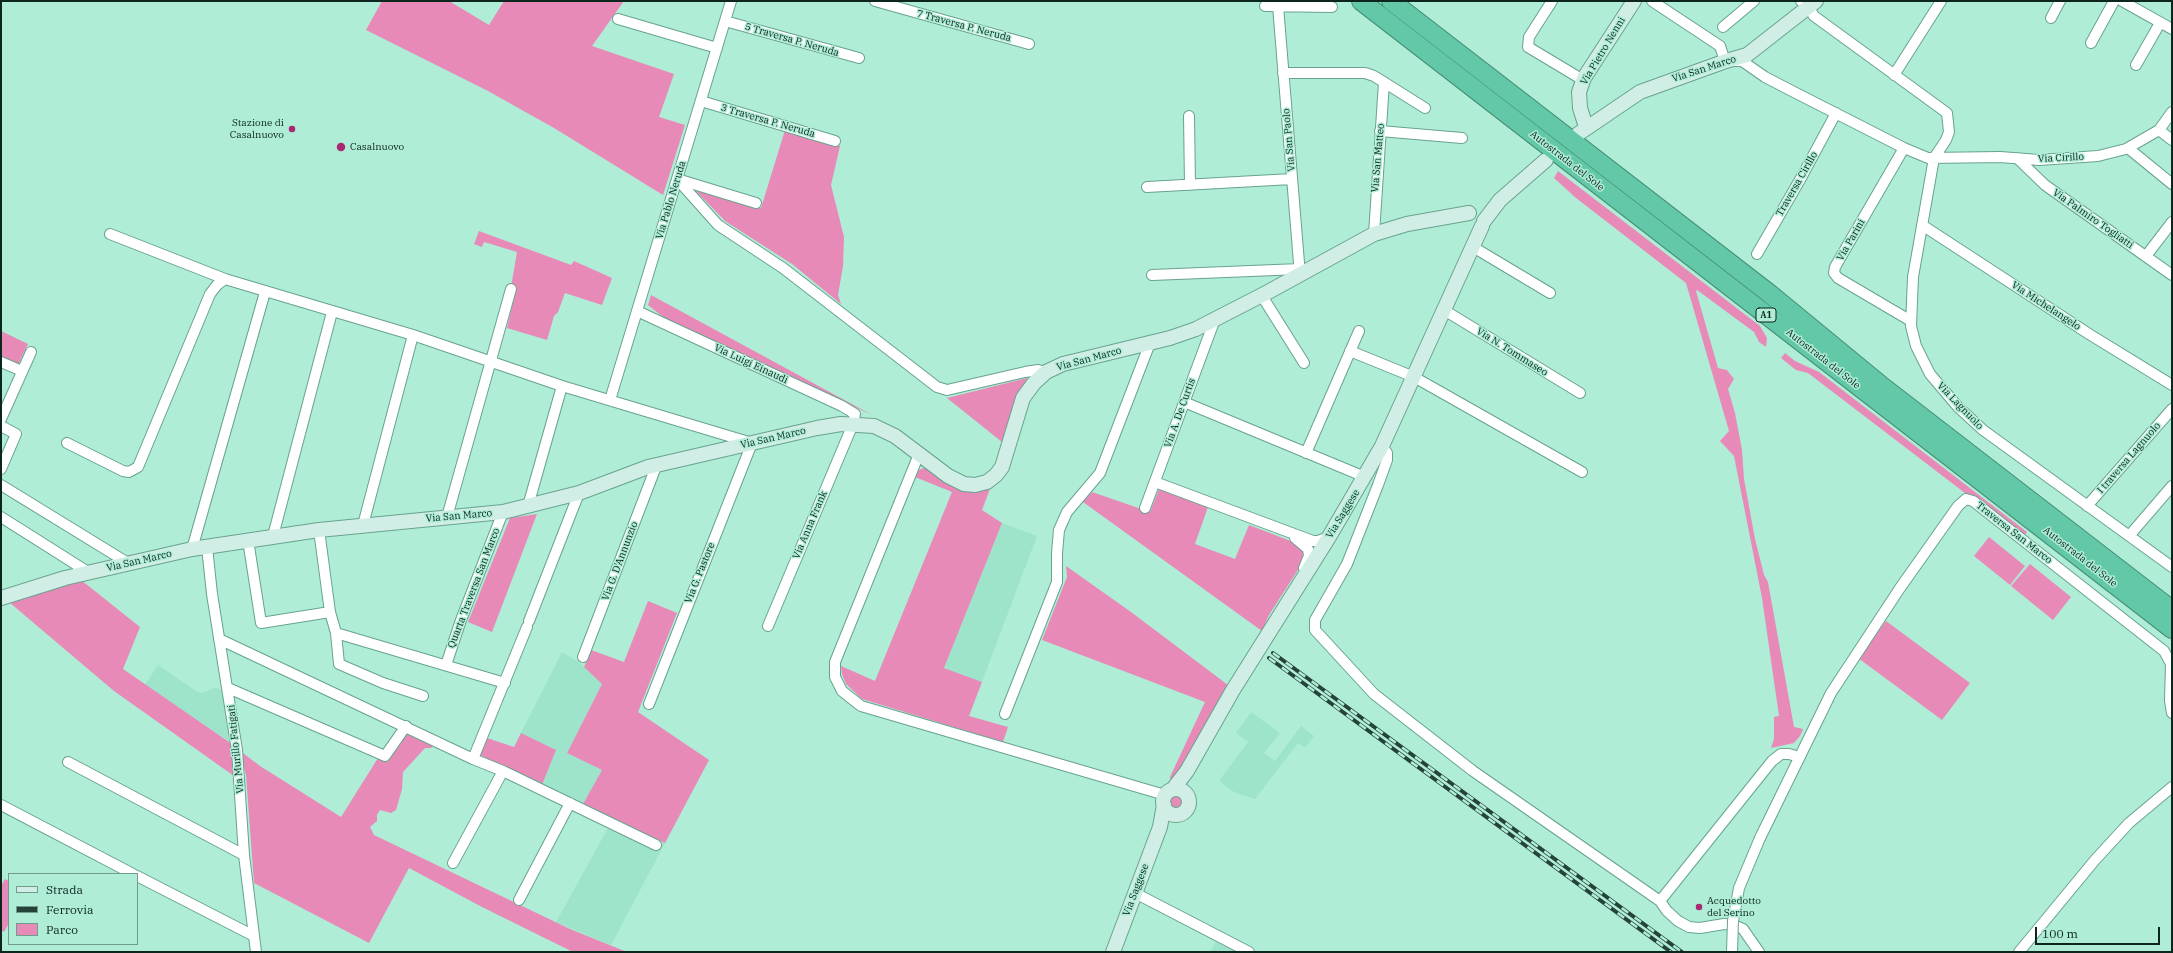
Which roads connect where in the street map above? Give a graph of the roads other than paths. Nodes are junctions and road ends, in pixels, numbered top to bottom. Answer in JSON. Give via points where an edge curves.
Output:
{"nodes":[{"id":1,"x":731,"y":1,"type":"edge"},
{"id":2,"x":875,"y":1,"type":"edge"},
{"id":3,"x":1361,"y":1,"type":"edge"},
{"id":4,"x":1391,"y":1,"type":"edge"},
{"id":5,"x":1552,"y":1,"type":"edge"},
{"id":6,"x":1634,"y":1,"type":"edge"},
{"id":7,"x":1652,"y":1,"type":"edge"},
{"id":8,"x":1754,"y":1,"type":"edge"},
{"id":9,"x":1941,"y":1,"type":"edge"},
{"id":10,"x":2060,"y":1,"type":"edge"},
{"id":11,"x":2114,"y":1,"type":"edge"},
{"id":12,"x":2122,"y":1,"type":"edge"},
{"id":13,"x":1808,"y":3,"type":"edge"},
{"id":14,"x":1265,"y":6,"type":"dead end"},
{"id":15,"x":1278,"y":6,"type":"junction"},
{"id":16,"x":1332,"y":7,"type":"dead end"},
{"id":17,"x":2051,"y":18,"type":"dead end"},
{"id":18,"x":618,"y":19,"type":"dead end"},
{"id":19,"x":725,"y":21,"type":"junction"},
{"id":20,"x":2160,"y":23,"type":"junction"},
{"id":21,"x":1723,"y":27,"type":"dead end"},
{"id":22,"x":2172,"y":29,"type":"edge"},
{"id":23,"x":2091,"y":43,"type":"dead end"},
{"id":24,"x":1030,"y":44,"type":"dead end"},
{"id":25,"x":717,"y":48,"type":"junction"},
{"id":26,"x":859,"y":58,"type":"dead end"},
{"id":27,"x":1724,"y":59,"type":"junction"},
{"id":28,"x":2136,"y":65,"type":"dead end"},
{"id":29,"x":1283,"y":73,"type":"junction"},
{"id":30,"x":1894,"y":75,"type":"junction"},
{"id":31,"x":1584,"y":80,"type":"junction"},
{"id":32,"x":1384,"y":82,"type":"junction"},
{"id":33,"x":701,"y":102,"type":"junction"},
{"id":34,"x":1425,"y":108,"type":"dead end"},
{"id":35,"x":2172,"y":112,"type":"edge"},
{"id":36,"x":1836,"y":113,"type":"junction"},
{"id":37,"x":1189,"y":116,"type":"dead end"},
{"id":38,"x":1582,"y":130,"type":"joint"},
{"id":39,"x":2159,"y":130,"type":"junction"},
{"id":40,"x":1380,"y":132,"type":"junction"},
{"id":41,"x":1462,"y":138,"type":"dead end"},
{"id":42,"x":2172,"y":140,"type":"edge"},
{"id":43,"x":835,"y":141,"type":"dead end"},
{"id":44,"x":1904,"y":148,"type":"junction"},
{"id":45,"x":2128,"y":148,"type":"junction"},
{"id":46,"x":1934,"y":158,"type":"junction"},
{"id":47,"x":2017,"y":158,"type":"junction"},
{"id":48,"x":1546,"y":160,"type":"dead end"},
{"id":49,"x":677,"y":179,"type":"junction"},
{"id":50,"x":1292,"y":179,"type":"junction"},
{"id":51,"x":2172,"y":184,"type":"edge"},
{"id":52,"x":1190,"y":186,"type":"junction"},
{"id":53,"x":1147,"y":187,"type":"dead end"},
{"id":54,"x":756,"y":203,"type":"dead end"},
{"id":55,"x":1474,"y":221,"type":"junction"},
{"id":56,"x":2172,"y":222,"type":"edge"},
{"id":57,"x":1922,"y":226,"type":"junction"},
{"id":58,"x":110,"y":234,"type":"dead end"},
{"id":59,"x":1374,"y":234,"type":"junction"},
{"id":60,"x":1473,"y":246,"type":"junction"},
{"id":61,"x":1756,"y":254,"type":"dead end"},
{"id":62,"x":2146,"y":256,"type":"junction"},
{"id":63,"x":1300,"y":272,"type":"junction"},
{"id":64,"x":1152,"y":275,"type":"dead end"},
{"id":65,"x":2172,"y":275,"type":"edge"},
{"id":66,"x":225,"y":279,"type":"junction"},
{"id":67,"x":511,"y":289,"type":"dead end"},
{"id":68,"x":265,"y":292,"type":"junction"},
{"id":69,"x":1550,"y":293,"type":"dead end"},
{"id":70,"x":1262,"y":296,"type":"junction"},
{"id":71,"x":1444,"y":310,"type":"junction"},
{"id":72,"x":637,"y":311,"type":"junction"},
{"id":73,"x":332,"y":312,"type":"junction"},
{"id":74,"x":1215,"y":319,"type":"junction"},
{"id":75,"x":1911,"y":321,"type":"junction"},
{"id":76,"x":1359,"y":332,"type":"dead end"},
{"id":77,"x":413,"y":335,"type":"junction"},
{"id":78,"x":1150,"y":343,"type":"junction"},
{"id":79,"x":1350,"y":351,"type":"junction"},
{"id":80,"x":31,"y":352,"type":"dead end"},
{"id":81,"x":1,"y":362,"type":"edge"},
{"id":82,"x":491,"y":363,"type":"junction"},
{"id":83,"x":1304,"y":363,"type":"dead end"},
{"id":84,"x":22,"y":371,"type":"junction"},
{"id":85,"x":1046,"y":372,"type":"junction"},
{"id":86,"x":1414,"y":376,"type":"junction"},
{"id":87,"x":2172,"y":385,"type":"edge"},
{"id":88,"x":562,"y":386,"type":"junction"},
{"id":89,"x":1580,"y":394,"type":"dead end"},
{"id":90,"x":610,"y":400,"type":"junction"},
{"id":91,"x":1184,"y":402,"type":"junction"},
{"id":92,"x":2172,"y":409,"type":"edge"},
{"id":93,"x":1,"y":419,"type":"edge"},
{"id":94,"x":853,"y":424,"type":"junction"},
{"id":95,"x":1,"y":426,"type":"edge"},
{"id":96,"x":67,"y":443,"type":"dead end"},
{"id":97,"x":752,"y":443,"type":"junction"},
{"id":98,"x":1382,"y":446,"type":"junction"},
{"id":99,"x":1306,"y":453,"type":"junction"},
{"id":100,"x":919,"y":454,"type":"junction"},
{"id":101,"x":657,"y":464,"type":"junction"},
{"id":102,"x":1,"y":469,"type":"edge"},
{"id":103,"x":1582,"y":472,"type":"dead end"},
{"id":104,"x":1365,"y":477,"type":"junction"},
{"id":105,"x":1155,"y":482,"type":"junction"},
{"id":106,"x":1,"y":485,"type":"edge"},
{"id":107,"x":2172,"y":486,"type":"edge"},
{"id":108,"x":580,"y":493,"type":"junction"},
{"id":109,"x":528,"y":506,"type":"junction"},
{"id":110,"x":2087,"y":506,"type":"junction"},
{"id":111,"x":1145,"y":508,"type":"dead end"},
{"id":112,"x":503,"y":512,"type":"junction"},
{"id":113,"x":1,"y":517,"type":"edge"},
{"id":114,"x":447,"y":517,"type":"junction"},
{"id":115,"x":363,"y":525,"type":"junction"},
{"id":116,"x":319,"y":530,"type":"junction"},
{"id":117,"x":1285,"y":532,"type":"junction"},
{"id":118,"x":273,"y":536,"type":"junction"},
{"id":119,"x":2129,"y":536,"type":"junction"},
{"id":120,"x":1329,"y":537,"type":"junction"},
{"id":121,"x":248,"y":540,"type":"junction"},
{"id":122,"x":207,"y":547,"type":"junction"},
{"id":123,"x":192,"y":549,"type":"junction"},
{"id":124,"x":128,"y":563,"type":"junction"},
{"id":125,"x":2172,"y":567,"type":"edge"},
{"id":126,"x":88,"y":572,"type":"junction"},
{"id":127,"x":1,"y":598,"type":"edge"},
{"id":128,"x":2172,"y":610,"type":"edge"},
{"id":129,"x":330,"y":612,"type":"junction"},
{"id":130,"x":768,"y":626,"type":"dead end"},
{"id":131,"x":2172,"y":629,"type":"edge"},
{"id":132,"x":1271,"y":630,"type":"junction"},
{"id":133,"x":336,"y":633,"type":"junction"},
{"id":134,"x":219,"y":639,"type":"junction"},
{"id":135,"x":583,"y":657,"type":"dead end"},
{"id":136,"x":446,"y":664,"type":"junction"},
{"id":137,"x":505,"y":683,"type":"junction"},
{"id":138,"x":228,"y":688,"type":"junction"},
{"id":139,"x":423,"y":696,"type":"dead end"},
{"id":140,"x":649,"y":704,"type":"dead end"},
{"id":141,"x":2172,"y":713,"type":"edge"},
{"id":142,"x":1005,"y":714,"type":"dead end"},
{"id":143,"x":406,"y":726,"type":"junction"},
{"id":144,"x":1799,"y":757,"type":"junction"},
{"id":145,"x":473,"y":759,"type":"junction"},
{"id":146,"x":68,"y":762,"type":"dead end"},
{"id":147,"x":1187,"y":770,"type":"junction"},
{"id":148,"x":503,"y":771,"type":"junction"},
{"id":149,"x":2172,"y":787,"type":"edge"},
{"id":150,"x":1188,"y":798,"type":"junction"},
{"id":151,"x":1169,"y":801,"type":"junction"},
{"id":152,"x":570,"y":803,"type":"junction"},
{"id":153,"x":1,"y":805,"type":"edge"},
{"id":154,"x":656,"y":845,"type":"dead end"},
{"id":155,"x":244,"y":855,"type":"junction"},
{"id":156,"x":453,"y":863,"type":"dead end"},
{"id":157,"x":131,"y":873,"type":"edge"},
{"id":158,"x":138,"y":877,"type":"edge"},
{"id":159,"x":1135,"y":893,"type":"junction"},
{"id":160,"x":519,"y":900,"type":"dead end"},
{"id":161,"x":1660,"y":901,"type":"junction"},
{"id":162,"x":254,"y":936,"type":"junction"},
{"id":163,"x":256,"y":952,"type":"edge"},
{"id":164,"x":1113,"y":952,"type":"edge"},
{"id":165,"x":1249,"y":952,"type":"edge"},
{"id":166,"x":1732,"y":952,"type":"edge"},
{"id":167,"x":1759,"y":952,"type":"edge"},
{"id":168,"x":2019,"y":952,"type":"edge"}],
"edges":[{"from":1,"to":19,"type":"street","name":"Via Pablo Neruda"},
{"from":2,"to":24,"type":"street","name":"7 Traversa P. Neruda"},
{"from":3,"to":131,"type":"highway","name":"Autostrada del Sole","number":"A1"},
{"from":4,"to":128,"type":"highway","name":"Autostrada del Sole","number":"A1"},
{"from":5,"to":31,"type":"street","via":[[1529,38],[1528,47]]},
{"from":6,"to":31,"type":"main road","name":"Via Pietro Nenni"},
{"from":7,"to":27,"type":"street","via":[[1720,46]]},
{"from":8,"to":21,"type":"street"},
{"from":9,"to":30,"type":"street"},
{"from":10,"to":17,"type":"street"},
{"from":11,"to":23,"type":"street"},
{"from":12,"to":20,"type":"street"},
{"from":13,"to":27,"type":"main road","name":"Via San Marco","via":[[1747,55]]},
{"from":13,"to":30,"type":"street","via":[[1814,16]]},
{"from":14,"to":15,"type":"street"},
{"from":15,"to":16,"type":"street"},
{"from":15,"to":29,"type":"street","name":"Via San Paolo"},
{"from":18,"to":25,"type":"street"},
{"from":19,"to":25,"type":"street","name":"Via Pablo Neruda"},
{"from":19,"to":26,"type":"street","name":"5 Traversa P. Neruda"},
{"from":20,"to":22,"type":"street"},
{"from":20,"to":28,"type":"street"},
{"from":25,"to":33,"type":"street","name":"Via Pablo Neruda"},
{"from":27,"to":36,"type":"street","name":"Via Cirillo","via":[[1742,61]]},
{"from":27,"to":38,"type":"main road","name":"Via San Marco","via":[[1640,92]]},
{"from":29,"to":32,"type":"street","via":[[1365,73]]},
{"from":29,"to":50,"type":"street","name":"Via San Paolo"},
{"from":30,"to":46,"type":"street","via":[[1947,113],[1946,140]]},
{"from":31,"to":38,"type":"main road","name":"Via Pietro Nenni","via":[[1579,92]]},
{"from":32,"to":34,"type":"street"},
{"from":32,"to":40,"type":"street","name":"Via San Matteo"},
{"from":33,"to":43,"type":"street","name":"3 Traversa P. Neruda"},
{"from":33,"to":49,"type":"street","name":"Via Pablo Neruda"},
{"from":35,"to":39,"type":"street","name":"Via Cirillo"},
{"from":36,"to":44,"type":"street","name":"Via Cirillo"},
{"from":36,"to":61,"type":"street","name":"Traversa Cirillo"},
{"from":37,"to":52,"type":"street"},
{"from":39,"to":42,"type":"street"},
{"from":39,"to":45,"type":"street","name":"Via Cirillo"},
{"from":40,"to":41,"type":"street"},
{"from":40,"to":59,"type":"street","name":"Via San Matteo"},
{"from":44,"to":46,"type":"street","name":"Via Cirillo","via":[[1920,156]]},
{"from":44,"to":75,"type":"street","name":"Via Parini","via":[[1834,273],[1838,278]]},
{"from":45,"to":47,"type":"street","name":"Via Cirillo","via":[[2098,156],[2039,160]]},
{"from":45,"to":51,"type":"street"},
{"from":46,"to":47,"type":"street","name":"Via Cirillo"},
{"from":46,"to":57,"type":"street","name":"Via Lagnuolo"},
{"from":47,"to":62,"type":"street","name":"Via Palmiro Togliatti","via":[[2045,185]]},
{"from":48,"to":55,"type":"main road"},
{"from":49,"to":54,"type":"street"},
{"from":49,"to":72,"type":"street","name":"Via Pablo Neruda"},
{"from":49,"to":85,"type":"street","via":[[718,225],[783,268],[937,387],[947,390],[1025,372]]},
{"from":50,"to":52,"type":"street"},
{"from":50,"to":63,"type":"street","name":"Via San Paolo"},
{"from":52,"to":53,"type":"street"},
{"from":55,"to":59,"type":"main road","name":"Via San Marco","via":[[1442,217]]},
{"from":55,"to":60,"type":"main road","name":"Via Saggese"},
{"from":56,"to":62,"type":"street"},
{"from":57,"to":75,"type":"street","name":"Via Lagnuolo","via":[[1914,276]]},
{"from":57,"to":87,"type":"street","name":"Via Michelangelo"},
{"from":58,"to":66,"type":"street"},
{"from":59,"to":63,"type":"main road","name":"Via San Marco"},
{"from":60,"to":69,"type":"street"},
{"from":60,"to":71,"type":"main road","name":"Via Saggese"},
{"from":62,"to":65,"type":"street","name":"Via Palmiro Togliatti"},
{"from":63,"to":64,"type":"street"},
{"from":63,"to":70,"type":"main road","name":"Via San Marco"},
{"from":66,"to":68,"type":"street"},
{"from":66,"to":96,"type":"street","via":[[210,294],[138,468],[126,472]]},
{"from":67,"to":82,"type":"street"},
{"from":68,"to":73,"type":"street"},
{"from":68,"to":123,"type":"street"},
{"from":70,"to":74,"type":"main road","name":"Via San Marco"},
{"from":70,"to":83,"type":"street"},
{"from":71,"to":86,"type":"main road","name":"Via Saggese"},
{"from":71,"to":89,"type":"street","name":"Via N. Tommaseo"},
{"from":72,"to":90,"type":"street","name":"Via Pablo Neruda"},
{"from":72,"to":94,"type":"street","name":"Via Luigi Einaudi","via":[[842,406],[855,414]]},
{"from":73,"to":77,"type":"street"},
{"from":73,"to":118,"type":"street"},
{"from":74,"to":78,"type":"main road","name":"Via San Marco","via":[[1196,329]]},
{"from":74,"to":91,"type":"street","name":"Via A. De Curtis"},
{"from":75,"to":110,"type":"street","name":"Via Lagnuolo","via":[[1916,346],[1930,374],[1958,407],[1983,430]]},
{"from":76,"to":79,"type":"street"},
{"from":77,"to":82,"type":"street"},
{"from":77,"to":115,"type":"street"},
{"from":78,"to":85,"type":"main road","name":"Via San Marco","via":[[1063,364]]},
{"from":78,"to":142,"type":"street","via":[[1100,473],[1067,512],[1062,524],[1057,553],[1057,582]]},
{"from":79,"to":86,"type":"street"},
{"from":79,"to":99,"type":"street"},
{"from":80,"to":84,"type":"street"},
{"from":81,"to":84,"type":"street"},
{"from":82,"to":88,"type":"street"},
{"from":82,"to":114,"type":"street"},
{"from":84,"to":93,"type":"street"},
{"from":85,"to":100,"type":"main road","name":"Via San Marco","via":[[1023,398],[1002,467],[996,476],[987,482],[975,485],[957,481]]},
{"from":86,"to":98,"type":"main road","name":"Via Saggese"},
{"from":86,"to":103,"type":"street"},
{"from":88,"to":90,"type":"street"},
{"from":88,"to":109,"type":"street"},
{"from":90,"to":97,"type":"street"},
{"from":91,"to":99,"type":"street"},
{"from":91,"to":105,"type":"street","name":"Via A. De Curtis"},
{"from":92,"to":110,"type":"street","name":"I traversa Lagnuolo"},
{"from":94,"to":97,"type":"main road","name":"Via San Marco","via":[[817,428]]},
{"from":94,"to":100,"type":"main road","name":"Via San Marco","via":[[874,426],[895,436]]},
{"from":94,"to":130,"type":"street","name":"Via Anna Frank"},
{"from":95,"to":102,"type":"street","via":[[16,434]]},
{"from":97,"to":101,"type":"main road","name":"Via San Marco"},
{"from":97,"to":140,"type":"street","name":"Via G. Pastore"},
{"from":98,"to":104,"type":"main road","name":"Via Saggese"},
{"from":98,"to":161,"type":"street","via":[[1387,453],[1387,460],[1378,485],[1347,564],[1315,620],[1314,630],[1381,699],[1473,771]]},
{"from":99,"to":104,"type":"street"},
{"from":100,"to":151,"type":"street","via":[[835,662],[835,677],[842,691],[861,706]]},
{"from":101,"to":108,"type":"main road","name":"Via San Marco"},
{"from":101,"to":135,"type":"street","name":"Via G. D'Annunzio"},
{"from":104,"to":120,"type":"main road","name":"Via Saggese"},
{"from":105,"to":111,"type":"street","name":"Via A. De Curtis"},
{"from":105,"to":117,"type":"street"},
{"from":106,"to":124,"type":"street"},
{"from":107,"to":119,"type":"street"},
{"from":108,"to":109,"type":"main road","name":"Via San Marco"},
{"from":108,"to":137,"type":"street"},
{"from":109,"to":112,"type":"main road","name":"Via San Marco"},
{"from":110,"to":119,"type":"street","name":"Via Lagnuolo"},
{"from":112,"to":114,"type":"main road","name":"Via San Marco"},
{"from":112,"to":136,"type":"street","name":"Quarta Traversa San Marco"},
{"from":113,"to":126,"type":"street"},
{"from":114,"to":115,"type":"main road","name":"Via San Marco"},
{"from":115,"to":116,"type":"main road","name":"Via San Marco"},
{"from":116,"to":118,"type":"main road","name":"Via San Marco"},
{"from":116,"to":129,"type":"street"},
{"from":117,"to":120,"type":"street","via":[[1313,541]]},
{"from":117,"to":132,"type":"street","via":[[1305,545],[1309,556]]},
{"from":118,"to":121,"type":"main road","name":"Via San Marco"},
{"from":119,"to":125,"type":"street","name":"Via Lagnuolo"},
{"from":120,"to":132,"type":"main road","name":"Via Saggese"},
{"from":121,"to":122,"type":"main road","name":"Via San Marco"},
{"from":121,"to":129,"type":"street","via":[[261,623]]},
{"from":122,"to":123,"type":"main road","name":"Via San Marco"},
{"from":122,"to":134,"type":"street","name":"Via Murillo Fatigati"},
{"from":123,"to":124,"type":"main road","name":"Via San Marco"},
{"from":124,"to":126,"type":"main road","name":"Via San Marco"},
{"from":126,"to":127,"type":"main road","name":"Via San Marco"},
{"from":129,"to":133,"type":"street"},
{"from":132,"to":147,"type":"main road","name":"Via Saggese","via":[[1232,690]]},
{"from":133,"to":136,"type":"street"},
{"from":133,"to":139,"type":"street","via":[[339,664],[383,683]]},
{"from":134,"to":138,"type":"street","name":"Via Murillo Fatigati"},
{"from":134,"to":143,"type":"street"},
{"from":136,"to":137,"type":"street"},
{"from":137,"to":145,"type":"street"},
{"from":138,"to":143,"type":"street","via":[[385,756]]},
{"from":138,"to":155,"type":"street","name":"Via Murillo Fatigati","via":[[237,750]]},
{"from":141,"to":144,"type":"street","name":"Traversa San Marco","via":[[2171,664],[2164,651],[1966,498],[1943,527],[1854,657],[1831,693]]},
{"from":143,"to":145,"type":"street"},
{"from":144,"to":161,"type":"street","via":[[1780,754],[1772,762]]},
{"from":144,"to":166,"type":"street","bridge":true,"via":[[1739,888],[1733,921]]},
{"from":145,"to":148,"type":"street"},
{"from":146,"to":155,"type":"street"},
{"from":147,"to":150,"type":"main road"},
{"from":147,"to":151,"type":"main road","name":"Via Saggese"},
{"from":148,"to":152,"type":"street"},
{"from":148,"to":156,"type":"street"},
{"from":149,"to":168,"type":"street","via":[[2129,823]]},
{"from":150,"to":151,"type":"main road","via":[[1181,790]]},
{"from":150,"to":151,"type":"main road","via":[[1186,810]]},
{"from":151,"to":159,"type":"main road","name":"Via Saggese"},
{"from":152,"to":154,"type":"street"},
{"from":152,"to":160,"type":"street"},
{"from":153,"to":157,"type":"street"},
{"from":155,"to":162,"type":"street","name":"Via Murillo Fatigati"},
{"from":158,"to":162,"type":"street"},
{"from":159,"to":164,"type":"main road","name":"Via Saggese"},
{"from":159,"to":165,"type":"street"},
{"from":161,"to":167,"type":"street","via":[[1672,916],[1689,927],[1734,925],[1743,930]]},
{"from":162,"to":163,"type":"street","name":"Via Murillo Fatigati"}]}
